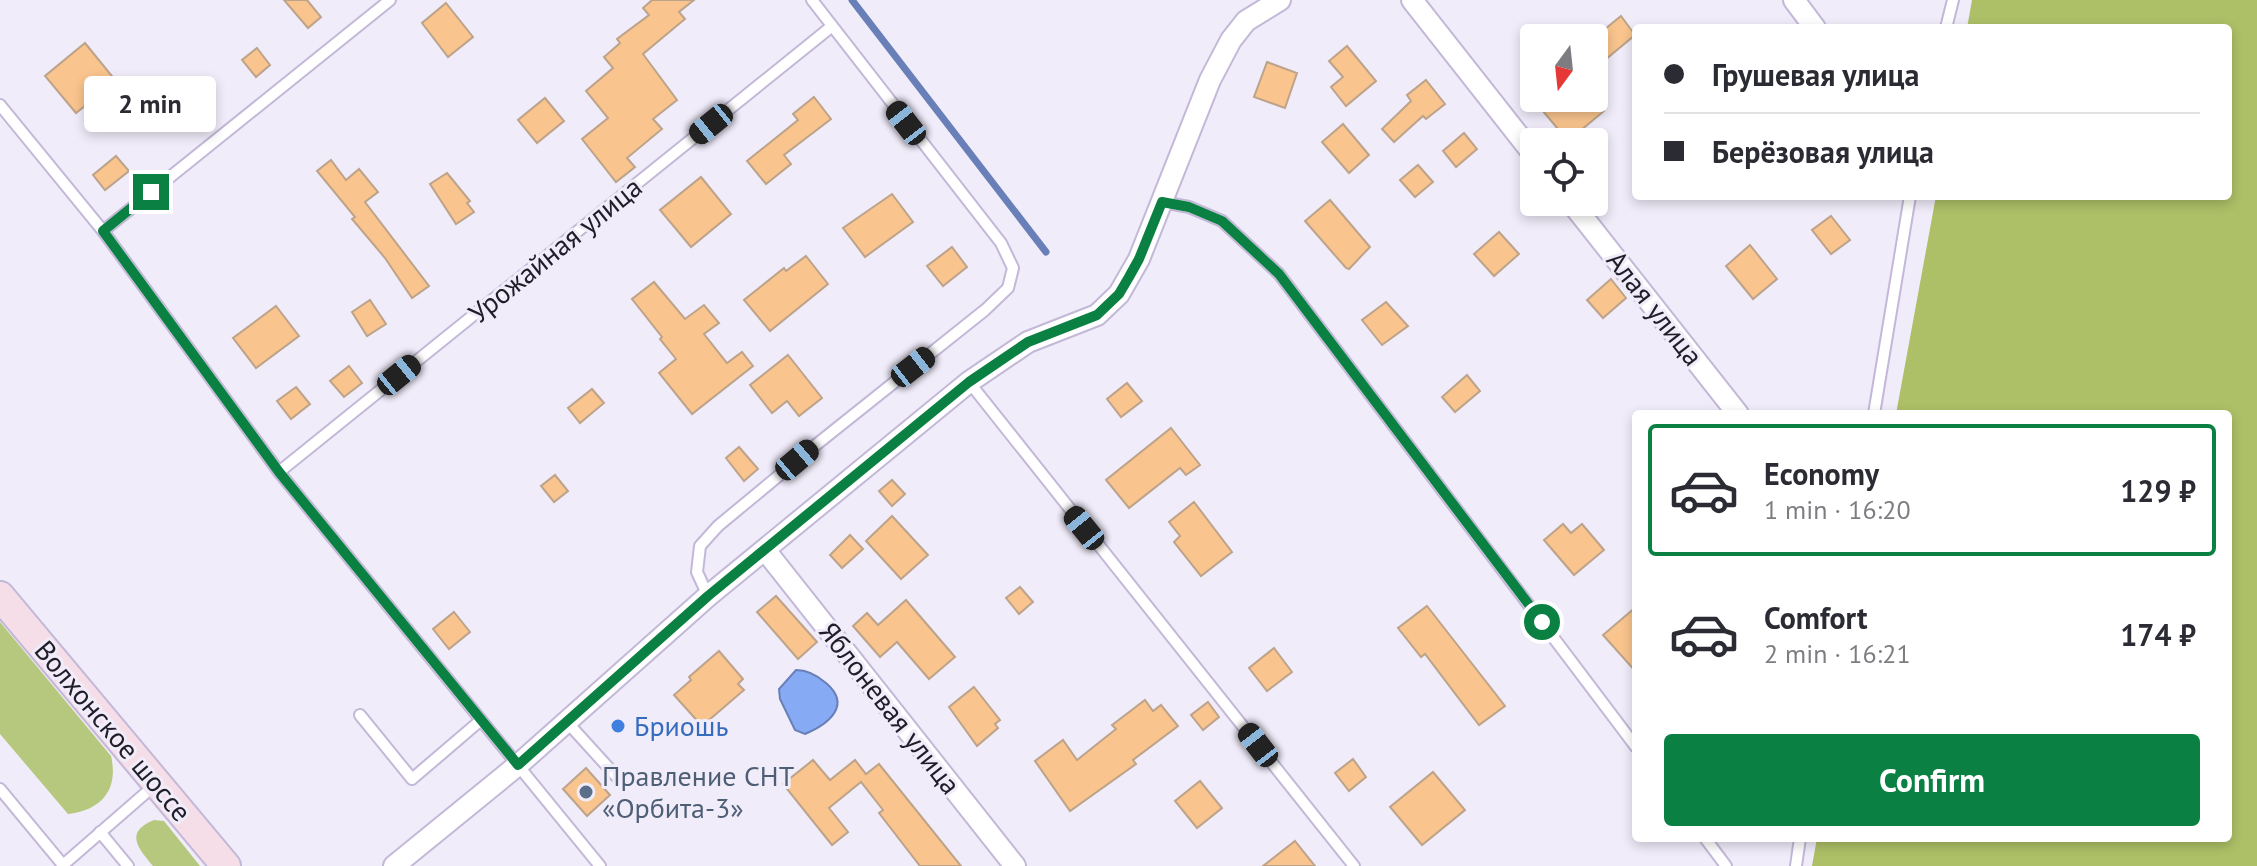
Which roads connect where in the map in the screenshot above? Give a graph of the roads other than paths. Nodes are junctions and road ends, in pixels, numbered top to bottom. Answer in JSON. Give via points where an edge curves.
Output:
{"nodes":[{"id":1,"x":390,"y":0,"type":"edge"},
{"id":2,"x":812,"y":0,"type":"edge"},
{"id":3,"x":1280,"y":0,"type":"edge"},
{"id":4,"x":1412,"y":0,"type":"edge"},
{"id":5,"x":1794,"y":0,"type":"edge"},
{"id":6,"x":1953,"y":0,"type":"edge"},
{"id":7,"x":1812,"y":24,"type":"edge"},
{"id":8,"x":1947,"y":24,"type":"edge"},
{"id":9,"x":831,"y":27,"type":"junction"},
{"id":10,"x":0,"y":105,"type":"edge"},
{"id":11,"x":1520,"y":137,"type":"edge"},
{"id":12,"x":1909,"y":200,"type":"edge"},
{"id":13,"x":1162,"y":202,"type":"junction"},
{"id":14,"x":1582,"y":216,"type":"edge"},
{"id":15,"x":103,"y":231,"type":"junction"},
{"id":16,"x":969,"y":382,"type":"junction"},
{"id":17,"x":1735,"y":410,"type":"edge"},
{"id":18,"x":1875,"y":410,"type":"edge"},
{"id":19,"x":279,"y":472,"type":"junction"},
{"id":20,"x":765,"y":550,"type":"junction"},
{"id":21,"x":0,"y":596,"type":"edge"},
{"id":22,"x":708,"y":596,"type":"junction"},
{"id":23,"x":360,"y":715,"type":"dead end"},
{"id":24,"x":481,"y":720,"type":"junction"},
{"id":25,"x":567,"y":722,"type":"junction"},
{"id":26,"x":1632,"y":742,"type":"edge"},
{"id":27,"x":518,"y":765,"type":"junction"},
{"id":28,"x":616,"y":776,"type":"dead end"},
{"id":29,"x":158,"y":782,"type":"junction"},
{"id":30,"x":0,"y":789,"type":"edge"},
{"id":31,"x":100,"y":832,"type":"junction"},
{"id":32,"x":1708,"y":842,"type":"edge"},
{"id":33,"x":1799,"y":842,"type":"edge"},
{"id":34,"x":62,"y":866,"type":"edge"},
{"id":35,"x":128,"y":866,"type":"edge"},
{"id":36,"x":226,"y":866,"type":"edge"},
{"id":37,"x":394,"y":866,"type":"edge"},
{"id":38,"x":600,"y":866,"type":"edge"},
{"id":39,"x":1015,"y":866,"type":"edge"},
{"id":40,"x":1354,"y":866,"type":"edge"},
{"id":41,"x":1726,"y":866,"type":"edge"},
{"id":42,"x":1796,"y":866,"type":"edge"}],
"edges":[{"from":1,"to":15,"type":"lane"},
{"from":2,"to":9,"type":"lane"},
{"from":3,"to":13,"type":"street","via":[[1246,21],[1231,40]]},
{"from":4,"to":11,"type":"street"},
{"from":5,"to":7,"type":"street"},
{"from":6,"to":8,"type":"lane"},
{"from":9,"to":19,"type":"lane","name":"Урожайная улица"},
{"from":9,"to":22,"type":"lane","via":[[1001,243],[1013,268],[1008,288],[985,310],[718,526],[700,546],[697,572]]},
{"from":10,"to":15,"type":"lane"},
{"from":12,"to":18,"type":"lane"},
{"from":13,"to":16,"type":"street","via":[[1119,294],[1097,315],[1028,342]]},
{"from":13,"to":26,"type":"lane","via":[[1222,221],[1279,274]]},
{"from":14,"to":17,"type":"street","name":"Алая улица"},
{"from":15,"to":19,"type":"lane"},
{"from":16,"to":20,"type":"street"},
{"from":16,"to":40,"type":"lane"},
{"from":19,"to":24,"type":"lane"},
{"from":20,"to":22,"type":"street"},
{"from":20,"to":39,"type":"street","name":"Яблоневая улица"},
{"from":21,"to":29,"type":"main road","name":"Волхонское шоссе"},
{"from":22,"to":25,"type":"street"},
{"from":23,"to":24,"type":"lane","via":[[412,779]]},
{"from":24,"to":27,"type":"lane"},
{"from":25,"to":27,"type":"street"},
{"from":25,"to":28,"type":"lane"},
{"from":27,"to":37,"type":"street"},
{"from":27,"to":38,"type":"lane"},
{"from":29,"to":31,"type":"lane"},
{"from":29,"to":36,"type":"main road","name":"Волхонское шоссе"},
{"from":30,"to":34,"type":"lane"},
{"from":31,"to":34,"type":"lane"},
{"from":31,"to":35,"type":"lane"},
{"from":32,"to":41,"type":"lane"},
{"from":33,"to":42,"type":"lane"}]}
